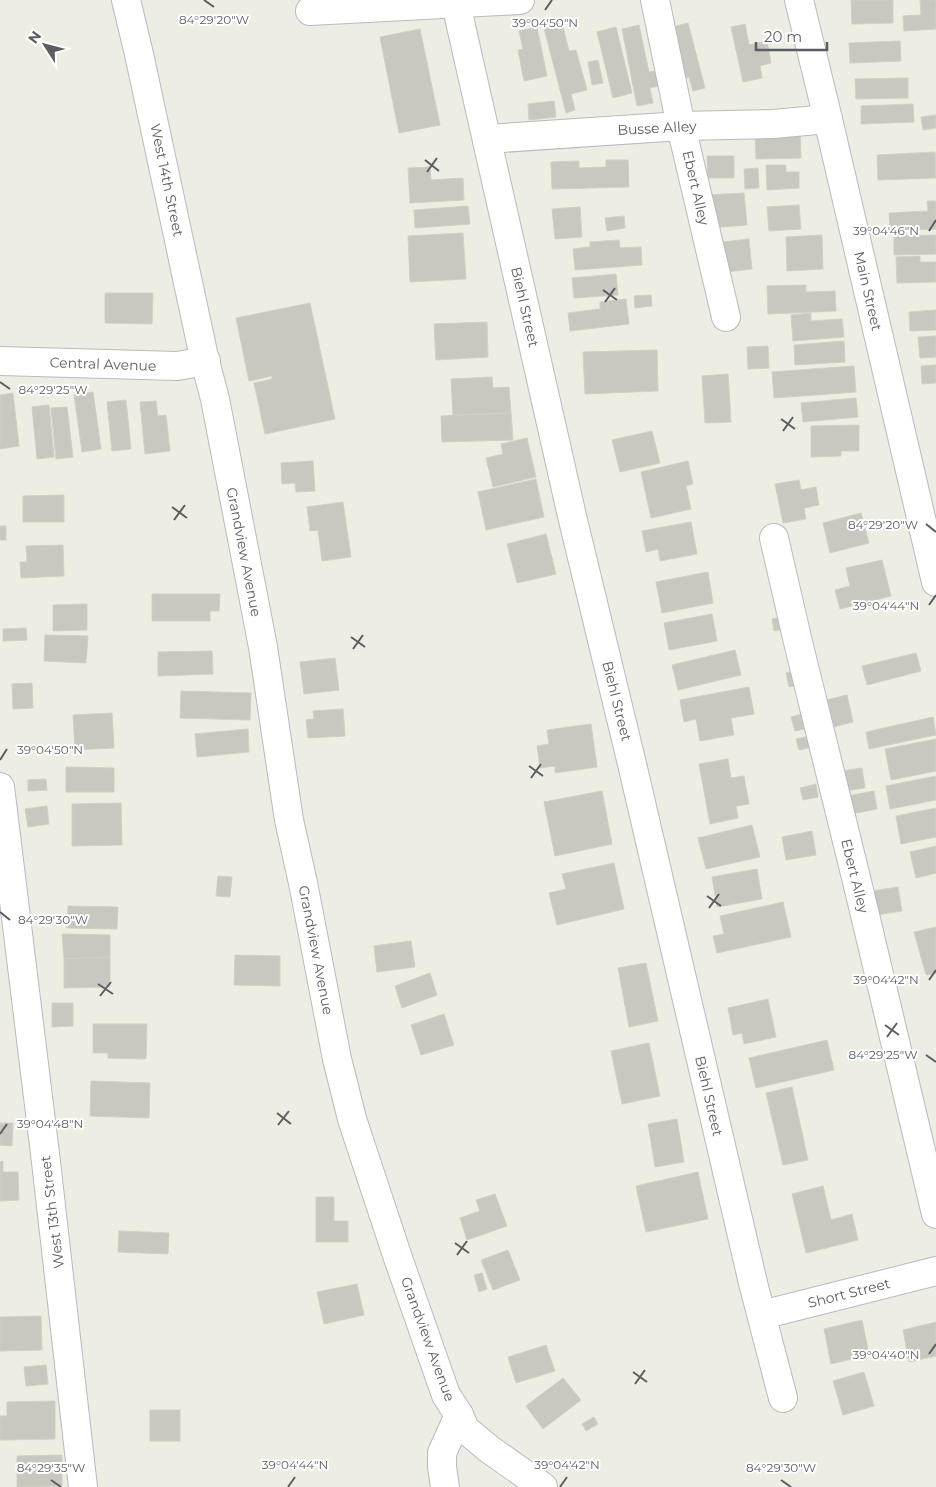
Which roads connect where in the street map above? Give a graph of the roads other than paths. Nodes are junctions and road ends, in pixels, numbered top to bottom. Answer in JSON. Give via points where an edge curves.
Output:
{"nodes":[{"id":1,"x":126,"y":0,"type":"edge"},
{"id":2,"x":520,"y":0,"type":"edge"},
{"id":3,"x":655,"y":0,"type":"edge"},
{"id":4,"x":799,"y":0,"type":"edge"},
{"id":5,"x":456,"y":4,"type":"junction"},
{"id":6,"x":310,"y":11,"type":"dead end"},
{"id":7,"x":828,"y":120,"type":"junction"},
{"id":8,"x":682,"y":126,"type":"junction"},
{"id":9,"x":487,"y":139,"type":"junction"},
{"id":10,"x":726,"y":317,"type":"dead end"},
{"id":11,"x":0,"y":361,"type":"edge"},
{"id":12,"x":206,"y":361,"type":"junction"},
{"id":13,"x":774,"y":538,"type":"dead end"},
{"id":14,"x":936,"y":582,"type":"edge"},
{"id":15,"x":0,"y":787,"type":"edge"},
{"id":16,"x":936,"y":1214,"type":"edge"},
{"id":17,"x":936,"y":1271,"type":"edge"},
{"id":18,"x":762,"y":1315,"type":"junction"},
{"id":19,"x":784,"y":1398,"type":"dead end"},
{"id":20,"x":459,"y":1416,"type":"junction"},
{"id":21,"x":83,"y":1487,"type":"edge"},
{"id":22,"x":446,"y":1487,"type":"edge"},
{"id":23,"x":543,"y":1487,"type":"edge"}],
"edges":[{"from":1,"to":12,"type":"street","name":"West 14th Street"},
{"from":2,"to":5,"type":"street"},
{"from":3,"to":8,"type":"street","name":"Ebert Alley"},
{"from":4,"to":7,"type":"street","name":"Main Street"},
{"from":5,"to":6,"type":"street"},
{"from":5,"to":9,"type":"street","name":"Biehl Street"},
{"from":7,"to":8,"type":"street","name":"Busse Alley"},
{"from":7,"to":14,"type":"street","name":"Main Street"},
{"from":8,"to":9,"type":"street","name":"Busse Alley"},
{"from":8,"to":10,"type":"street","name":"Ebert Alley"},
{"from":9,"to":18,"type":"street","name":"Biehl Street","via":[[572,516]]},
{"from":11,"to":12,"type":"street","name":"Central Avenue","via":[[177,366]]},
{"from":12,"to":20,"type":"street","name":"Grandview Avenue","via":[[263,647],[289,820],[337,1059],[352,1119],[398,1258],[446,1395]]},
{"from":13,"to":16,"type":"street","name":"Ebert Alley"},
{"from":15,"to":21,"type":"street","name":"West 13th Street"},
{"from":17,"to":18,"type":"street","name":"Short Street"},
{"from":18,"to":19,"type":"street","name":"Biehl Street"},
{"from":20,"to":22,"type":"street","via":[[442,1453]]},
{"from":20,"to":23,"type":"street","name":"Grandview Avenue","via":[[465,1429]]}]}
